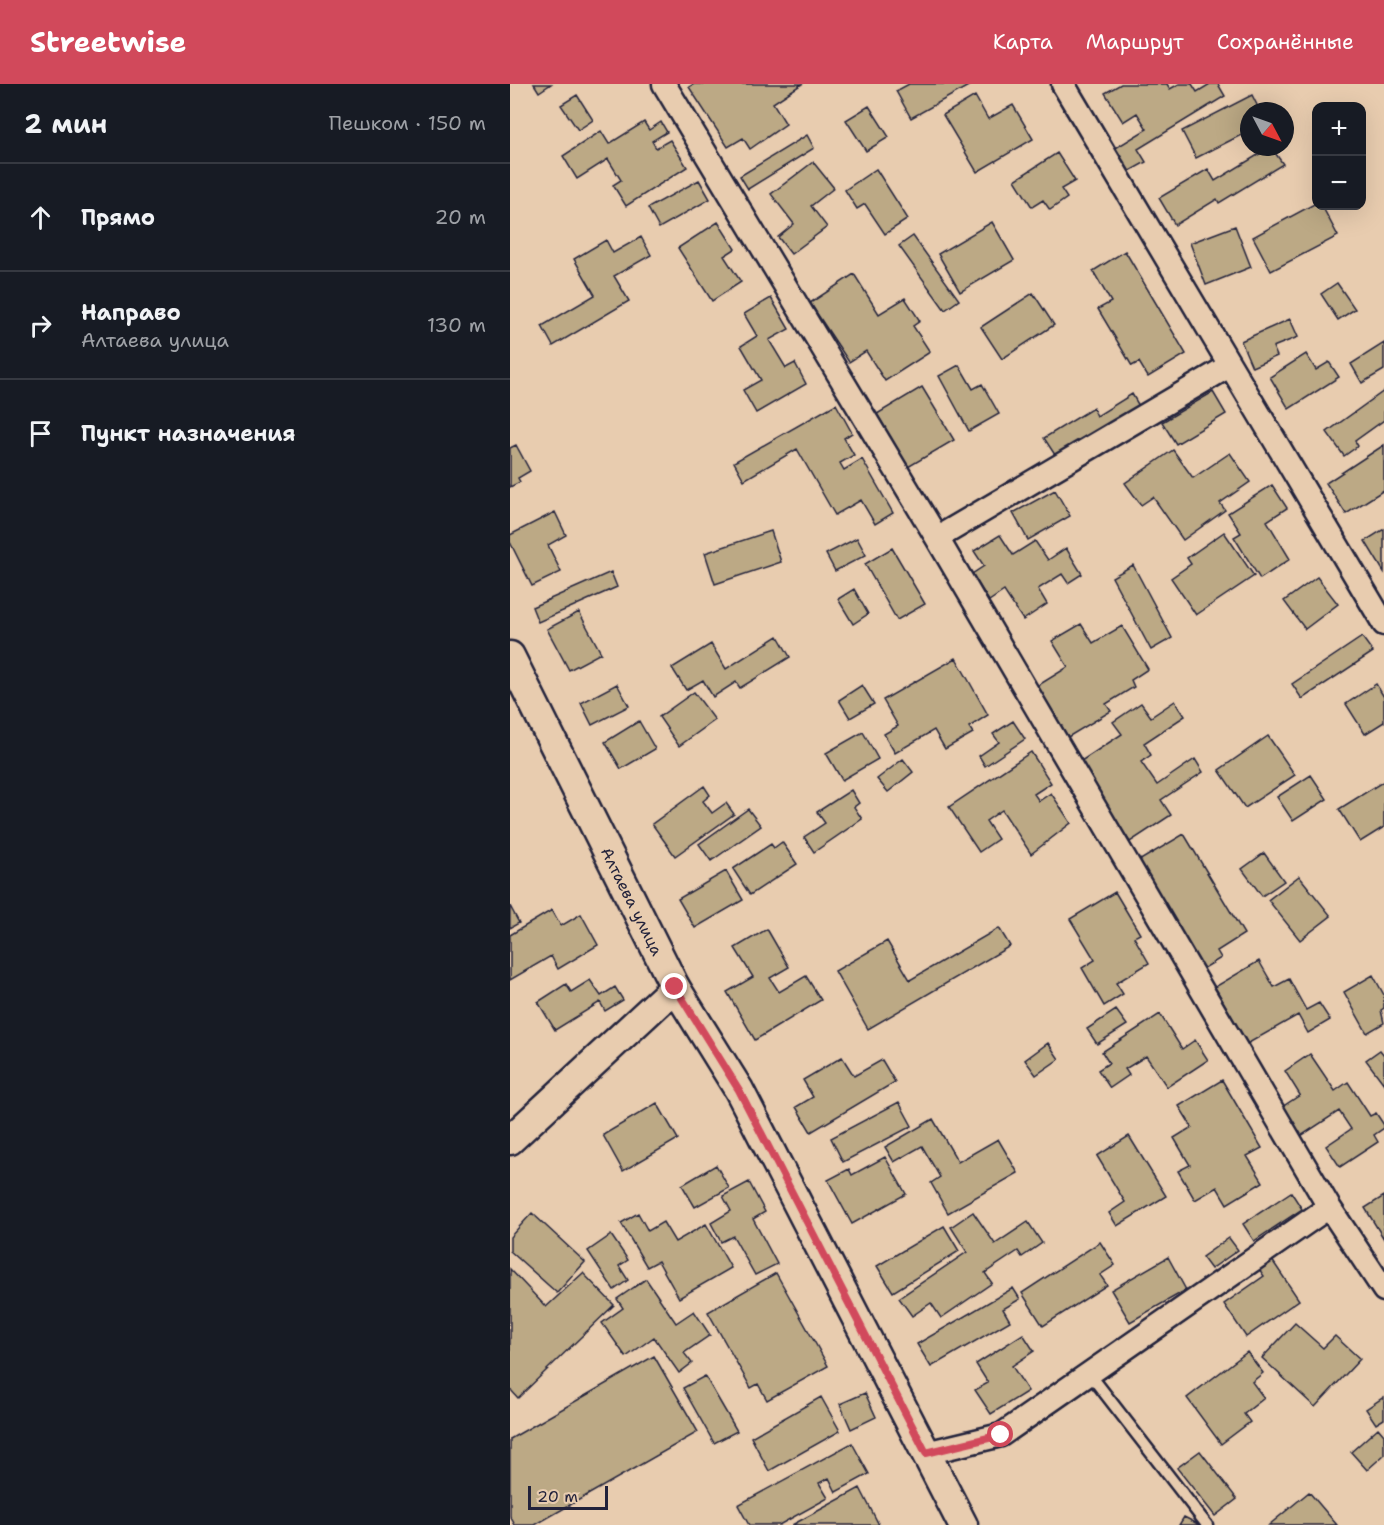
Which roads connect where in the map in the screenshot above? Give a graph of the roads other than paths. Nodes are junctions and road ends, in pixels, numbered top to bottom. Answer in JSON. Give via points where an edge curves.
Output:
{"nodes":[{"id":1,"x":664,"y":84,"type":"edge"},
{"id":2,"x":1063,"y":84,"type":"edge"},
{"id":3,"x":1229,"y":366,"type":"junction"},
{"id":4,"x":937,"y":538,"type":"junction"},
{"id":5,"x":1384,"y":624,"type":"edge"},
{"id":6,"x":510,"y":656,"type":"edge"},
{"id":7,"x":675,"y":987,"type":"junction"},
{"id":8,"x":510,"y":1140,"type":"edge"},
{"id":9,"x":1329,"y":1207,"type":"junction"},
{"id":10,"x":1384,"y":1290,"type":"edge"},
{"id":11,"x":1089,"y":1373,"type":"junction"},
{"id":12,"x":926,"y":1453,"type":"junction"},
{"id":13,"x":963,"y":1525,"type":"edge"},
{"id":14,"x":1207,"y":1525,"type":"edge"}],
"edges":[{"from":1,"to":4,"type":"street"},
{"from":2,"to":3,"type":"street"},
{"from":3,"to":4,"type":"street"},
{"from":3,"to":5,"type":"street"},
{"from":4,"to":9,"type":"street"},
{"from":6,"to":7,"type":"street","name":"Алтаева улица"},
{"from":7,"to":8,"type":"street"},
{"from":7,"to":12,"type":"street","name":"Алтаева улица","via":[[739,1090]]},
{"from":9,"to":10,"type":"street"},
{"from":9,"to":11,"type":"street"},
{"from":11,"to":12,"type":"street","via":[[1001,1435]]},
{"from":11,"to":14,"type":"lane"},
{"from":12,"to":13,"type":"street","name":"Алтаева улица"}]}
